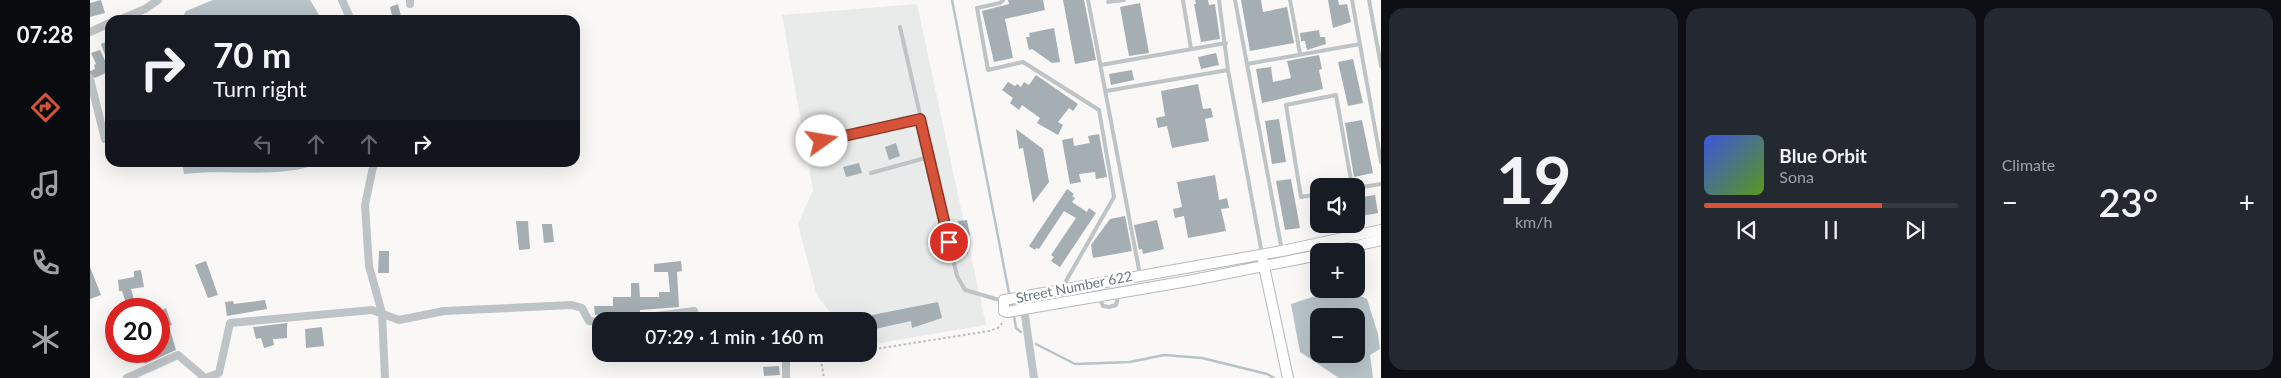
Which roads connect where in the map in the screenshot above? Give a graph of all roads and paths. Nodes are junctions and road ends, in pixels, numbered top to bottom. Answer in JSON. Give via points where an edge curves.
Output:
{"nodes":[{"id":1,"x":158,"y":0,"type":"edge"},
{"id":2,"x":342,"y":0,"type":"edge"},
{"id":3,"x":1003,"y":0,"type":"edge"},
{"id":4,"x":1088,"y":0,"type":"edge"},
{"id":5,"x":1124,"y":0,"type":"edge"},
{"id":6,"x":1183,"y":0,"type":"edge"},
{"id":7,"x":1219,"y":0,"type":"edge"},
{"id":8,"x":1235,"y":0,"type":"edge"},
{"id":9,"x":1290,"y":0,"type":"edge"},
{"id":10,"x":1352,"y":0,"type":"edge"},
{"id":11,"x":1369,"y":0,"type":"edge"},
{"id":12,"x":1108,"y":2,"type":"dead end"},
{"id":13,"x":130,"y":15,"type":"edge"},
{"id":14,"x":349,"y":15,"type":"edge"},
{"id":15,"x":105,"y":26,"type":"edge"},
{"id":16,"x":900,"y":27,"type":"dead end"},
{"id":17,"x":90,"y":32,"type":"edge"},
{"id":18,"x":1226,"y":43,"type":"junction"},
{"id":19,"x":1360,"y":44,"type":"junction"},
{"id":20,"x":1191,"y":49,"type":"junction"},
{"id":21,"x":1300,"y":54,"type":"junction"},
{"id":22,"x":1247,"y":64,"type":"junction"},
{"id":23,"x":1101,"y":65,"type":"junction"},
{"id":24,"x":1381,"y":66,"type":"edge"},
{"id":25,"x":1228,"y":70,"type":"junction"},
{"id":26,"x":90,"y":78,"type":"edge"},
{"id":27,"x":1106,"y":91,"type":"junction"},
{"id":28,"x":920,"y":119,"type":"junction"},
{"id":29,"x":105,"y":139,"type":"dead end"},
{"id":30,"x":822,"y":141,"type":"dead end"},
{"id":31,"x":929,"y":157,"type":"junction"},
{"id":32,"x":1381,"y":162,"type":"edge"},
{"id":33,"x":373,"y":167,"type":"edge"},
{"id":34,"x":871,"y":173,"type":"dead end"},
{"id":35,"x":1351,"y":178,"type":"edge"},
{"id":36,"x":1381,"y":184,"type":"edge"},
{"id":37,"x":1365,"y":187,"type":"edge"},
{"id":38,"x":1310,"y":195,"type":"edge"},
{"id":39,"x":1381,"y":230,"type":"edge"},
{"id":40,"x":1381,"y":240,"type":"edge"},
{"id":41,"x":1365,"y":244,"type":"edge"},
{"id":42,"x":1282,"y":251,"type":"junction"},
{"id":43,"x":1262,"y":254,"type":"junction"},
{"id":44,"x":1310,"y":256,"type":"edge"},
{"id":45,"x":1264,"y":266,"type":"junction"},
{"id":46,"x":1140,"y":275,"type":"junction"},
{"id":47,"x":1102,"y":281,"type":"junction"},
{"id":48,"x":1062,"y":288,"type":"junction"},
{"id":49,"x":1102,"y":296,"type":"junction"},
{"id":50,"x":1003,"y":301,"type":"junction"},
{"id":51,"x":1024,"y":309,"type":"junction"},
{"id":52,"x":694,"y":311,"type":"dead end"},
{"id":53,"x":686,"y":312,"type":"edge"},
{"id":54,"x":1007,"y":312,"type":"junction"},
{"id":55,"x":382,"y":313,"type":"junction"},
{"id":56,"x":592,"y":321,"type":"edge"},
{"id":57,"x":877,"y":349,"type":"edge"},
{"id":58,"x":786,"y":362,"type":"edge"},
{"id":59,"x":821,"y":362,"type":"edge"},
{"id":60,"x":126,"y":378,"type":"edge"},
{"id":61,"x":206,"y":378,"type":"edge"},
{"id":62,"x":385,"y":378,"type":"edge"},
{"id":63,"x":786,"y":378,"type":"edge"},
{"id":64,"x":824,"y":378,"type":"edge"},
{"id":65,"x":1034,"y":378,"type":"edge"},
{"id":66,"x":1288,"y":378,"type":"edge"}],
"edges":[{"from":1,"to":13,"type":"street"},
{"from":2,"to":14,"type":"street"},
{"from":3,"to":48,"type":"lane","via":[[977,8],[987,69],[1023,62],[1099,110],[1114,197]]},
{"from":4,"to":23,"type":"lane"},
{"from":5,"to":12,"type":"lane"},
{"from":6,"to":20,"type":"lane"},
{"from":7,"to":18,"type":"lane"},
{"from":8,"to":22,"type":"lane"},
{"from":9,"to":21,"type":"lane"},
{"from":10,"to":19,"type":"lane"},
{"from":11,"to":24,"type":"lane"},
{"from":15,"to":17,"type":"street"},
{"from":16,"to":28,"type":"lane"},
{"from":18,"to":20,"type":"lane"},
{"from":18,"to":25,"type":"lane"},
{"from":19,"to":21,"type":"lane"},
{"from":19,"to":32,"type":"lane"},
{"from":20,"to":23,"type":"lane"},
{"from":21,"to":22,"type":"lane"},
{"from":22,"to":42,"type":"lane"},
{"from":23,"to":27,"type":"lane"},
{"from":25,"to":27,"type":"lane"},
{"from":25,"to":43,"type":"lane"},
{"from":26,"to":29,"type":"street"},
{"from":27,"to":46,"type":"lane"},
{"from":28,"to":30,"type":"lane"},
{"from":28,"to":31,"type":"lane"},
{"from":31,"to":34,"type":"lane"},
{"from":31,"to":50,"type":"lane","via":[[962,287]]},
{"from":33,"to":55,"type":"street","via":[[365,205],[369,266]]},
{"from":35,"to":38,"type":"lane","via":[[1336,95],[1286,105],[1300,197]]},
{"from":36,"to":37,"type":"lane"},
{"from":39,"to":42,"type":"street","name":"Street Number 622"},
{"from":40,"to":41,"type":"street"},
{"from":42,"to":43,"type":"street","name":"Street Number 622"},
{"from":43,"to":45,"type":"street"},
{"from":43,"to":46,"type":"street","name":"Street Number 622"},
{"from":44,"to":45,"type":"street","name":"Street Number 622"},
{"from":45,"to":49,"type":"street","name":"Street Number 622"},
{"from":45,"to":66,"type":"street"},
{"from":46,"to":47,"type":"street","name":"Street Number 622"},
{"from":47,"to":48,"type":"street","name":"Street Number 622"},
{"from":47,"to":49,"type":"street"},
{"from":48,"to":50,"type":"street","name":"Street Number 622"},
{"from":49,"to":51,"type":"street","name":"Street Number 622"},
{"from":50,"to":54,"type":"street","name":"Street Number 622"},
{"from":51,"to":54,"type":"street","name":"Street Number 622"},
{"from":51,"to":65,"type":"street"},
{"from":52,"to":53,"type":"street"},
{"from":54,"to":57,"type":"path","via":[[998,328],[989,331]]},
{"from":55,"to":56,"type":"street","via":[[399,320],[444,311],[572,305],[582,308]]},
{"from":55,"to":61,"type":"street","via":[[372,310],[230,323],[219,373]]},
{"from":55,"to":62,"type":"street"},
{"from":58,"to":63,"type":"street"},
{"from":59,"to":64,"type":"path"},
{"from":60,"to":61,"type":"street","via":[[178,355]]}]}
